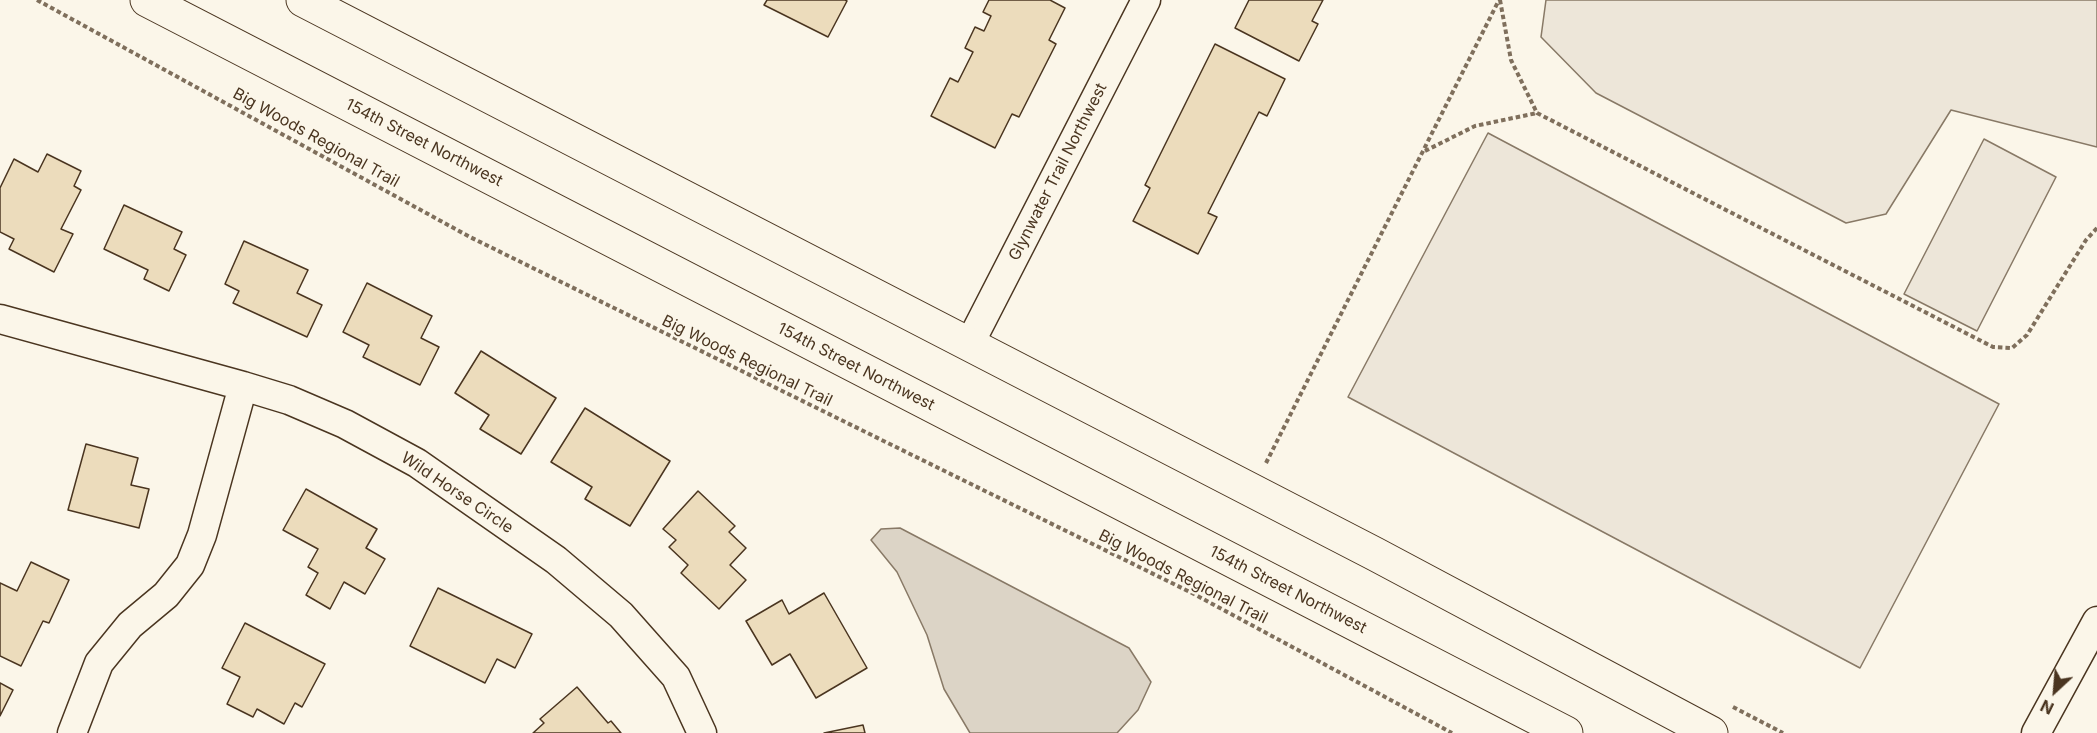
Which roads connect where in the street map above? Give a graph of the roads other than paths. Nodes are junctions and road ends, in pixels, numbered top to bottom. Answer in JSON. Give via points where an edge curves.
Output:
{"nodes":[{"id":1,"x":147,"y":0,"type":"edge"},
{"id":2,"x":303,"y":0,"type":"edge"},
{"id":3,"x":1146,"y":0,"type":"edge"},
{"id":4,"x":0,"y":319,"type":"edge"},
{"id":5,"x":969,"y":345,"type":"junction"},
{"id":6,"x":243,"y":386,"type":"junction"},
{"id":7,"x":2097,"y":621,"type":"edge"},
{"id":8,"x":72,"y":733,"type":"edge"},
{"id":9,"x":702,"y":733,"type":"edge"},
{"id":10,"x":1566,"y":733,"type":"edge"},
{"id":11,"x":1711,"y":733,"type":"edge"},
{"id":12,"x":2036,"y":733,"type":"edge"}],
"edges":[{"from":1,"to":10,"type":"street","name":"154th Street Northwest"},
{"from":2,"to":5,"type":"street"},
{"from":3,"to":5,"type":"street","name":"Glynwater Trail Northwest"},
{"from":4,"to":6,"type":"street","name":"Wild Horse Circle"},
{"from":5,"to":11,"type":"street"},
{"from":6,"to":8,"type":"street","via":[[202,536],[189,565],[166,595],[130,625],[99,663]]},
{"from":6,"to":9,"type":"street","name":"Wild Horse Circle","via":[[345,424],[417,463],[556,560],[621,615],[676,677]]},
{"from":7,"to":12,"type":"street"}]}
